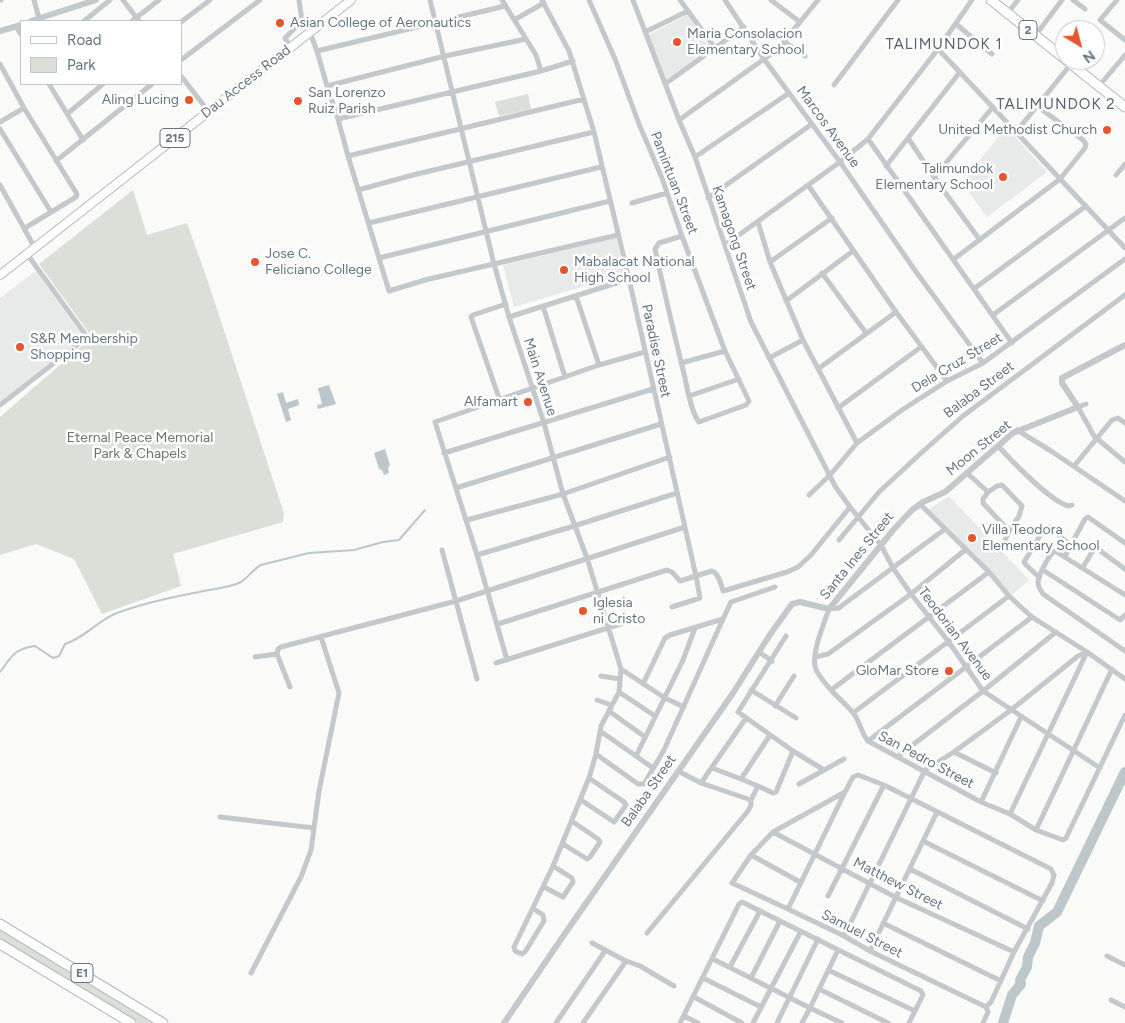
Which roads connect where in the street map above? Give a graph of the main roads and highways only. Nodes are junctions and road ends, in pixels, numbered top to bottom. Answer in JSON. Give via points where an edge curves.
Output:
{"nodes":[{"id":1,"x":351,"y":0,"type":"edge"},
{"id":2,"x":991,"y":0,"type":"edge"},
{"id":3,"x":1055,"y":52,"type":"edge"},
{"id":4,"x":1079,"y":70,"type":"edge"},
{"id":5,"x":1125,"y":108,"type":"edge"},
{"id":6,"x":0,"y":275,"type":"edge"},
{"id":7,"x":0,"y":924,"type":"edge"},
{"id":8,"x":0,"y":944,"type":"edge"},
{"id":9,"x":131,"y":1023,"type":"edge"},
{"id":10,"x":163,"y":1023,"type":"edge"}],
"edges":[{"from":1,"to":6,"type":"main road","name":"Dau Access Road","number":"215"},
{"from":2,"to":3,"type":"highway","number":"2"},
{"from":4,"to":5,"type":"highway","number":"2"},
{"from":7,"to":10,"type":"highway","number":"E1"},
{"from":8,"to":9,"type":"highway","number":"E1"}]}
